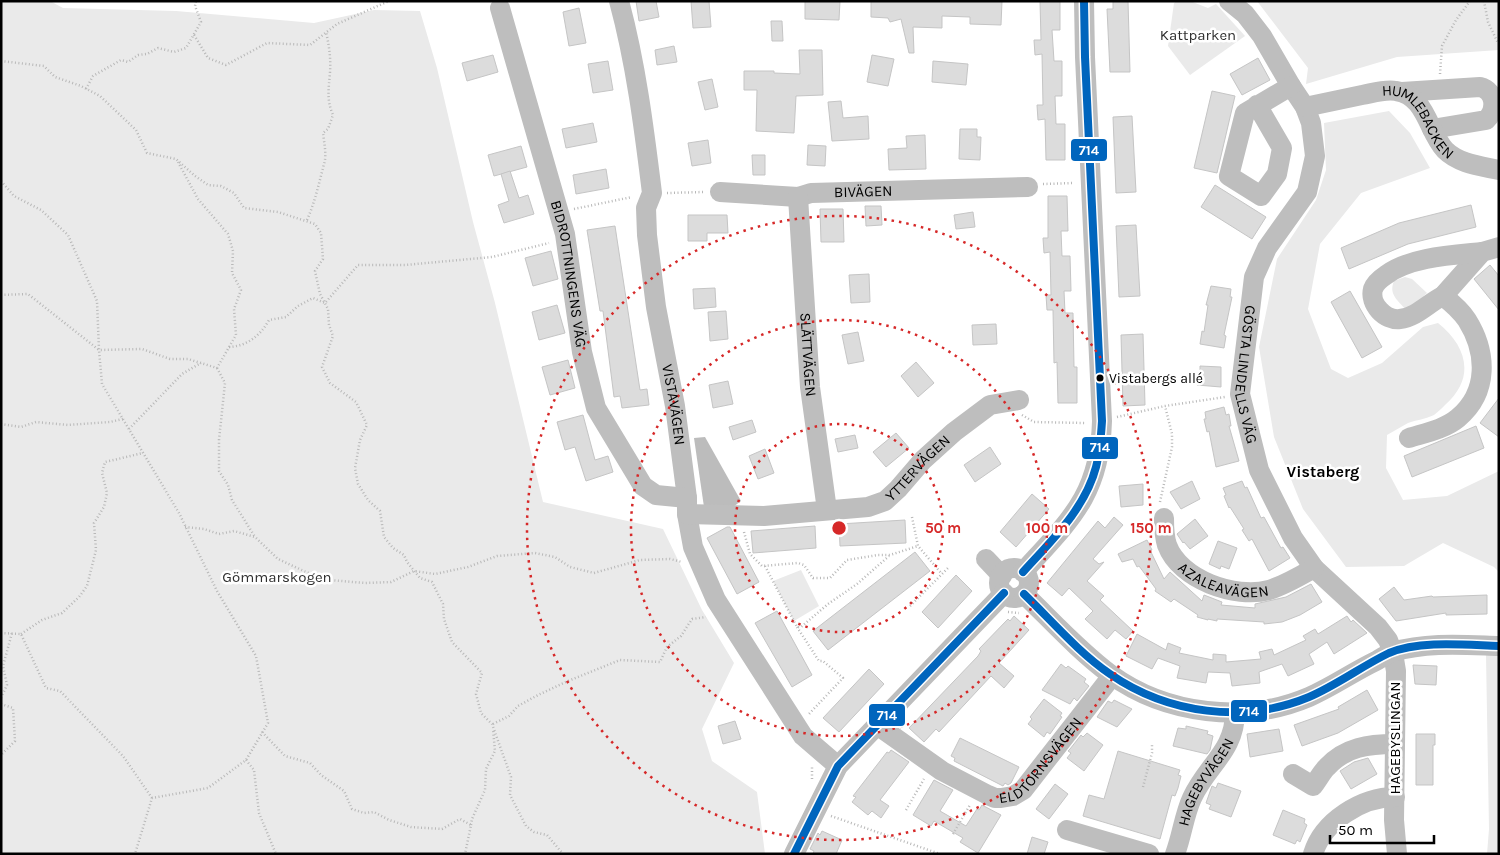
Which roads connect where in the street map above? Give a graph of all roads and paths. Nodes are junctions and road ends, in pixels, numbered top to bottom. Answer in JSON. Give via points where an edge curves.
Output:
{"nodes":[{"id":1,"x":196,"y":1,"type":"edge"},
{"id":2,"x":389,"y":1,"type":"edge"},
{"id":3,"x":619,"y":1,"type":"edge"},
{"id":4,"x":1084,"y":1,"type":"edge"},
{"id":5,"x":1229,"y":1,"type":"edge"},
{"id":6,"x":1470,"y":1,"type":"edge"},
{"id":7,"x":1484,"y":1,"type":"edge"},
{"id":8,"x":500,"y":8,"type":"dead end"},
{"id":9,"x":326,"y":32,"type":"junction"},
{"id":10,"x":194,"y":35,"type":"junction"},
{"id":11,"x":1498,"y":43,"type":"edge"},
{"id":12,"x":1,"y":61,"type":"edge"},
{"id":13,"x":1291,"y":86,"type":"junction"},
{"id":14,"x":86,"y":89,"type":"junction"},
{"id":15,"x":1438,"y":90,"type":"junction"},
{"id":16,"x":1402,"y":92,"type":"junction"},
{"id":17,"x":1257,"y":105,"type":"dead end"},
{"id":18,"x":1305,"y":107,"type":"junction"},
{"id":19,"x":1432,"y":129,"type":"junction"},
{"id":20,"x":176,"y":159,"type":"junction"},
{"id":21,"x":1499,"y":170,"type":"edge"},
{"id":22,"x":1,"y":181,"type":"edge"},
{"id":23,"x":1074,"y":183,"type":"dead end"},
{"id":24,"x":1028,"y":187,"type":"joint"},
{"id":25,"x":720,"y":192,"type":"joint"},
{"id":26,"x":652,"y":193,"type":"junction"},
{"id":27,"x":798,"y":197,"type":"junction"},
{"id":28,"x":558,"y":212,"type":"junction"},
{"id":29,"x":307,"y":221,"type":"junction"},
{"id":30,"x":565,"y":234,"type":"junction"},
{"id":31,"x":1490,"y":249,"type":"edge"},
{"id":32,"x":1,"y":295,"type":"edge"},
{"id":33,"x":1443,"y":296,"type":"junction"},
{"id":34,"x":325,"y":303,"type":"junction"},
{"id":35,"x":229,"y":348,"type":"junction"},
{"id":36,"x":99,"y":350,"type":"junction"},
{"id":37,"x":201,"y":363,"type":"junction"},
{"id":38,"x":217,"y":368,"type":"junction"},
{"id":39,"x":1240,"y":394,"type":"junction"},
{"id":40,"x":1019,"y":400,"type":"joint"},
{"id":41,"x":1165,"y":406,"type":"junction"},
{"id":42,"x":123,"y":419,"type":"junction"},
{"id":43,"x":1096,"y":422,"type":"junction"},
{"id":44,"x":1,"y":424,"type":"edge"},
{"id":45,"x":129,"y":429,"type":"junction"},
{"id":46,"x":1409,"y":438,"type":"dead end"},
{"id":47,"x":143,"y":453,"type":"junction"},
{"id":48,"x":687,"y":506,"type":"junction"},
{"id":49,"x":827,"y":510,"type":"junction"},
{"id":50,"x":912,"y":517,"type":"dead end"},
{"id":51,"x":1164,"y":518,"type":"joint"},
{"id":52,"x":186,"y":527,"type":"junction"},
{"id":53,"x":743,"y":527,"type":"dead end"},
{"id":54,"x":255,"y":537,"type":"junction"},
{"id":55,"x":918,"y":546,"type":"junction"},
{"id":56,"x":890,"y":555,"type":"junction"},
{"id":57,"x":986,"y":558,"type":"dead end"},
{"id":58,"x":702,"y":566,"type":"junction"},
{"id":59,"x":765,"y":566,"type":"junction"},
{"id":60,"x":949,"y":567,"type":"dead end"},
{"id":61,"x":1314,"y":568,"type":"junction"},
{"id":62,"x":414,"y":571,"type":"junction"},
{"id":63,"x":1024,"y":572,"type":"junction"},
{"id":64,"x":942,"y":574,"type":"junction"},
{"id":65,"x":1003,"y":584,"type":"junction"},
{"id":66,"x":1024,"y":594,"type":"junction"},
{"id":67,"x":910,"y":606,"type":"dead end"},
{"id":68,"x":724,"y":613,"type":"junction"},
{"id":69,"x":1005,"y":613,"type":"dead end"},
{"id":70,"x":1023,"y":617,"type":"dead end"},
{"id":71,"x":797,"y":627,"type":"junction"},
{"id":72,"x":1,"y":632,"type":"edge"},
{"id":73,"x":12,"y":633,"type":"junction"},
{"id":74,"x":21,"y":634,"type":"junction"},
{"id":75,"x":1499,"y":646,"type":"edge"},
{"id":76,"x":1392,"y":652,"type":"junction"},
{"id":77,"x":1112,"y":676,"type":"junction"},
{"id":78,"x":1,"y":698,"type":"edge"},
{"id":79,"x":1,"y":704,"type":"edge"},
{"id":80,"x":798,"y":709,"type":"junction"},
{"id":81,"x":1236,"y":712,"type":"junction"},
{"id":82,"x":492,"y":724,"type":"junction"},
{"id":83,"x":877,"y":725,"type":"junction"},
{"id":84,"x":262,"y":732,"type":"junction"},
{"id":85,"x":1395,"y":744,"type":"junction"},
{"id":86,"x":1152,"y":745,"type":"dead end"},
{"id":87,"x":1,"y":755,"type":"edge"},
{"id":88,"x":246,"y":760,"type":"junction"},
{"id":89,"x":933,"y":765,"type":"junction"},
{"id":90,"x":838,"y":766,"type":"junction"},
{"id":91,"x":1293,"y":774,"type":"dead end"},
{"id":92,"x":1143,"y":787,"type":"dead end"},
{"id":93,"x":979,"y":791,"type":"junction"},
{"id":94,"x":1395,"y":796,"type":"junction"},
{"id":95,"x":152,"y":798,"type":"junction"},
{"id":96,"x":906,"y":810,"type":"dead end"},
{"id":97,"x":825,"y":814,"type":"dead end"},
{"id":98,"x":471,"y":825,"type":"junction"},
{"id":99,"x":1067,"y":830,"type":"dead end"},
{"id":100,"x":953,"y":834,"type":"dead end"},
{"id":101,"x":135,"y":854,"type":"edge"},
{"id":102,"x":276,"y":854,"type":"edge"},
{"id":103,"x":465,"y":854,"type":"edge"},
{"id":104,"x":563,"y":854,"type":"edge"},
{"id":105,"x":794,"y":854,"type":"edge"},
{"id":106,"x":940,"y":854,"type":"edge"},
{"id":107,"x":1149,"y":854,"type":"edge"},
{"id":108,"x":1174,"y":854,"type":"edge"},
{"id":109,"x":1313,"y":854,"type":"edge"},
{"id":110,"x":1397,"y":854,"type":"edge"}],
"edges":[{"from":1,"to":10,"type":"path","via":[[201,22]]},
{"from":2,"to":9,"type":"path"},
{"from":3,"to":26,"type":"street","name":"VISTAVÄGEN","via":[[639,95]]},
{"from":4,"to":43,"type":"street"},
{"from":5,"to":13,"type":"street","name":"GÖSTA LINDELLS VÄG","via":[[1245,14],[1262,36]]},
{"from":6,"to":15,"type":"path","via":[[1442,46]]},
{"from":7,"to":11,"type":"path","via":[[1488,22]]},
{"from":8,"to":28,"type":"street","name":"BIDROTTNINGENS VÄG"},
{"from":9,"to":10,"type":"path","via":[[310,44],[267,43],[226,65],[208,58]]},
{"from":9,"to":29,"type":"path","via":[[330,52],[328,88],[333,115],[323,133],[324,165],[316,201]]},
{"from":10,"to":14,"type":"path","via":[[186,48],[174,52],[158,48],[128,62],[121,60],[93,76]]},
{"from":12,"to":14,"type":"path","via":[[44,66],[55,77]]},
{"from":13,"to":17,"type":"street"},
{"from":13,"to":18,"type":"street","name":"GÖSTA LINDELLS VÄG"},
{"from":14,"to":20,"type":"path","via":[[100,96],[136,130],[147,153]]},
{"from":15,"to":16,"type":"street"},
{"from":15,"to":19,"type":"street","via":[[1486,88],[1491,93],[1493,109],[1486,120]]},
{"from":16,"to":18,"type":"street","name":"HUMLEBACKEN","via":[[1386,90]]},
{"from":16,"to":19,"type":"street","name":"HUMLEBACKEN","via":[[1418,104]]},
{"from":18,"to":39,"type":"street","name":"GÖSTA LINDELLS VÄG","via":[[1312,124],[1315,156],[1306,192],[1267,248],[1254,277]]},
{"from":19,"to":21,"type":"street","name":"HUMLEBACKEN","via":[[1452,156]]},
{"from":20,"to":29,"type":"path","via":[[208,185],[221,186],[234,193],[244,208],[278,212]]},
{"from":20,"to":35,"type":"path","via":[[198,199],[228,234],[233,250],[232,273],[241,290],[234,309],[236,335]]},
{"from":22,"to":36,"type":"path","via":[[14,196],[41,210],[68,235],[97,301]]},
{"from":23,"to":24,"type":"path"},
{"from":24,"to":27,"type":"street","name":"BIVÄGEN","via":[[811,192]]},
{"from":25,"to":26,"type":"path"},
{"from":25,"to":27,"type":"street","name":"BIVÄGEN"},
{"from":26,"to":28,"type":"path"},
{"from":26,"to":48,"type":"street","name":"VISTAVÄGEN","via":[[646,208],[647,235],[656,307],[675,406]]},
{"from":27,"to":49,"type":"street","name":"SLÄTTVÄGEN","via":[[810,387]]},
{"from":28,"to":30,"type":"street","name":"BIDROTTNINGENS VÄG"},
{"from":29,"to":34,"type":"path","via":[[315,224],[321,233],[323,259],[315,271]]},
{"from":30,"to":34,"type":"path","via":[[547,244],[492,257],[405,265],[358,265]]},
{"from":30,"to":48,"type":"street","name":"BIDROTTNINGENS VÄG","via":[[582,352],[596,408],[643,486],[656,496]]},
{"from":31,"to":33,"type":"street"},
{"from":31,"to":33,"type":"street","via":[[1418,261],[1387,274],[1372,291],[1380,311],[1397,320],[1414,316]]},
{"from":32,"to":36,"type":"path","via":[[28,294]]},
{"from":33,"to":46,"type":"street","via":[[1460,311],[1472,329],[1482,353],[1483,377],[1473,399],[1458,418]]},
{"from":34,"to":35,"type":"path","via":[[313,298],[286,316],[270,320],[262,333],[241,346]]},
{"from":34,"to":62,"type":"path","via":[[333,336],[322,367],[330,383],[356,402],[367,424],[360,440],[355,468],[358,484],[380,511],[384,537],[404,555]]},
{"from":35,"to":38,"type":"path"},
{"from":36,"to":37,"type":"path","via":[[142,349]]},
{"from":36,"to":42,"type":"path","via":[[102,384]]},
{"from":37,"to":38,"type":"path"},
{"from":37,"to":45,"type":"path","via":[[182,374]]},
{"from":38,"to":54,"type":"path","via":[[225,383],[219,472]]},
{"from":39,"to":41,"type":"path"},
{"from":39,"to":61,"type":"street","name":"GÖSTA LINDELLS VÄG","via":[[1259,470],[1293,538]]},
{"from":40,"to":43,"type":"path","via":[[1014,410],[1034,422]]},
{"from":40,"to":49,"type":"street","name":"YTTERVÄGEN","via":[[990,405],[954,432],[885,501],[868,507]]},
{"from":41,"to":43,"type":"path"},
{"from":41,"to":51,"type":"path","via":[[1172,447],[1160,498]]},
{"from":42,"to":44,"type":"path","via":[[68,425],[36,422],[21,426]]},
{"from":42,"to":45,"type":"path"},
{"from":43,"to":63,"type":"street","via":[[1102,440],[1095,472],[1078,509]]},
{"from":45,"to":47,"type":"path"},
{"from":47,"to":52,"type":"path"},
{"from":47,"to":74,"type":"path","via":[[105,462],[102,473],[107,493],[104,507],[94,523],[96,550],[86,586],[79,597],[62,613],[42,620]]},
{"from":48,"to":49,"type":"street","name":"YTTERVÄGEN","via":[[764,516]]},
{"from":48,"to":58,"type":"street","name":"VISTAVÄGEN","via":[[693,547]]},
{"from":50,"to":55,"type":"path"},
{"from":51,"to":61,"type":"street","name":"AZALEAVÄGEN","via":[[1168,546],[1176,558],[1214,586],[1233,591],[1268,590]]},
{"from":52,"to":54,"type":"path","via":[[219,534],[234,531]]},
{"from":52,"to":84,"type":"path","via":[[217,591],[256,656],[268,723]]},
{"from":53,"to":59,"type":"path","via":[[750,554]]},
{"from":54,"to":62,"type":"path","via":[[278,559],[329,580],[391,582]]},
{"from":55,"to":56,"type":"path"},
{"from":55,"to":64,"type":"path"},
{"from":56,"to":59,"type":"path","via":[[847,560],[830,578],[813,578],[804,565],[798,563]]},
{"from":56,"to":71,"type":"path","via":[[857,584]]},
{"from":57,"to":65,"type":"street"},
{"from":58,"to":62,"type":"path","via":[[670,559],[640,560],[594,573],[570,567],[555,557],[535,553],[497,556],[468,567],[434,574]]},
{"from":58,"to":68,"type":"street","name":"VISTAVÄGEN"},
{"from":59,"to":71,"type":"path"},
{"from":60,"to":64,"type":"path"},
{"from":61,"to":76,"type":"street","name":"GÖSTA LINDELLS VÄG","via":[[1378,627]]},
{"from":62,"to":82,"type":"path","via":[[420,578],[432,582],[443,604],[452,642],[482,673],[476,694],[481,713]]},
{"from":63,"to":65,"type":"street","via":[[1012,569]]},
{"from":63,"to":66,"type":"street","via":[[1029,581]]},
{"from":64,"to":67,"type":"path"},
{"from":65,"to":66,"type":"street","via":[[1011,597]]},
{"from":65,"to":83,"type":"street"},
{"from":66,"to":77,"type":"street"},
{"from":68,"to":80,"type":"street","name":"VISTAVÄGEN"},
{"from":68,"to":82,"type":"path","via":[[692,619],[681,636],[667,648],[660,662],[620,660],[553,688]]},
{"from":69,"to":70,"type":"path","via":[[1019,613]]},
{"from":71,"to":80,"type":"path","via":[[819,661],[843,678]]},
{"from":72,"to":73,"type":"path"},
{"from":73,"to":74,"type":"path"},
{"from":73,"to":78,"type":"path","via":[[3,666],[7,685]]},
{"from":74,"to":95,"type":"path","via":[[46,688],[60,691],[123,756]]},
{"from":75,"to":76,"type":"street","via":[[1447,645]]},
{"from":76,"to":81,"type":"street","via":[[1309,697],[1266,710]]},
{"from":76,"to":85,"type":"street","name":"HAGEBYSLINGAN","via":[[1396,671]]},
{"from":77,"to":81,"type":"street","via":[[1145,694],[1176,705],[1214,712]]},
{"from":77,"to":93,"type":"street","name":"ELDTORNSVÄGEN","via":[[1023,790],[1001,798]]},
{"from":79,"to":87,"type":"path","via":[[12,708],[15,741]]},
{"from":80,"to":90,"type":"street","name":"VISTAVÄGEN","via":[[803,736]]},
{"from":81,"to":108,"type":"street","name":"HAGEBYVÄGEN","via":[[1235,726],[1223,753],[1201,779],[1191,800]]},
{"from":82,"to":98,"type":"path","via":[[495,751],[486,769],[485,790]]},
{"from":82,"to":104,"type":"path","via":[[511,777],[510,794],[526,826],[547,835]]},
{"from":83,"to":89,"type":"street","name":"ELDTORNSVÄGEN"},
{"from":83,"to":90,"type":"street"},
{"from":84,"to":88,"type":"path"},
{"from":84,"to":98,"type":"path","via":[[285,756],[310,763],[344,791],[352,808],[364,813],[374,812],[411,827],[442,829],[460,820]]},
{"from":85,"to":91,"type":"street","via":[[1376,744],[1346,752],[1328,766],[1312,786]]},
{"from":85,"to":94,"type":"street","name":"HAGEBYSLINGAN"},
{"from":86,"to":92,"type":"path"},
{"from":88,"to":95,"type":"path","via":[[208,788]]},
{"from":88,"to":102,"type":"path","via":[[254,770],[259,813]]},
{"from":89,"to":93,"type":"street","name":"ELDTORNSVÄGEN"},
{"from":89,"to":96,"type":"path"},
{"from":90,"to":105,"type":"street"},
{"from":93,"to":100,"type":"path"},
{"from":94,"to":109,"type":"street","via":[[1361,803],[1341,816]]},
{"from":94,"to":110,"type":"street","name":"HAGEBYSLINGAN"},
{"from":95,"to":101,"type":"path"},
{"from":97,"to":106,"type":"path"},
{"from":98,"to":103,"type":"path"},
{"from":99,"to":107,"type":"street"}]}
